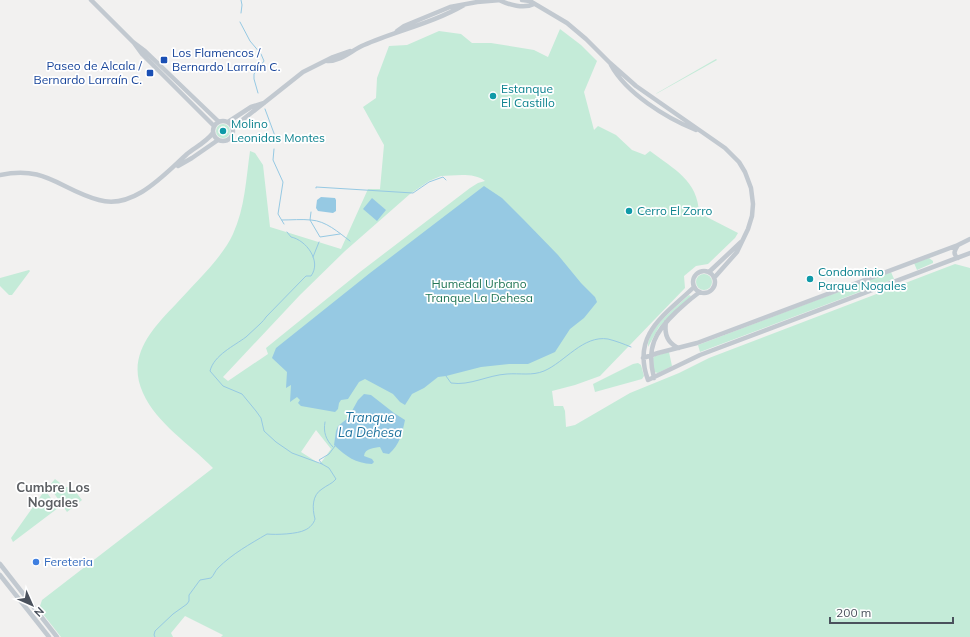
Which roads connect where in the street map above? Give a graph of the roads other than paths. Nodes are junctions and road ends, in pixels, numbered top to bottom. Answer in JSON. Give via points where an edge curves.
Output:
{"nodes":[{"id":1,"x":91,"y":0,"type":"edge"},
{"id":2,"x":500,"y":0,"type":"edge"},
{"id":3,"x":522,"y":0,"type":"edge"},
{"id":4,"x":534,"y":4,"type":"junction"},
{"id":5,"x":189,"y":97,"type":"junction"},
{"id":6,"x":264,"y":103,"type":"junction"},
{"id":7,"x":219,"y":122,"type":"junction"},
{"id":8,"x":228,"y":122,"type":"junction"},
{"id":9,"x":214,"y":126,"type":"junction"},
{"id":10,"x":233,"y":129,"type":"junction"},
{"id":11,"x":213,"y":133,"type":"junction"},
{"id":12,"x":218,"y":140,"type":"junction"},
{"id":13,"x":174,"y":167,"type":"junction"},
{"id":14,"x":0,"y":175,"type":"edge"},
{"id":15,"x":970,"y":239,"type":"edge"},
{"id":16,"x":742,"y":242,"type":"junction"},
{"id":17,"x":958,"y":245,"type":"junction"},
{"id":18,"x":970,"y":253,"type":"edge"},
{"id":19,"x":958,"y":258,"type":"junction"},
{"id":20,"x":709,"y":272,"type":"junction"},
{"id":21,"x":714,"y":278,"type":"junction"},
{"id":22,"x":694,"y":287,"type":"junction"},
{"id":23,"x":700,"y":292,"type":"junction"},
{"id":24,"x":666,"y":322,"type":"junction"},
{"id":25,"x":644,"y":346,"type":"junction"},
{"id":26,"x":652,"y":348,"type":"junction"},
{"id":27,"x":679,"y":348,"type":"junction"},
{"id":28,"x":651,"y":355,"type":"junction"},
{"id":29,"x":643,"y":358,"type":"junction"},
{"id":30,"x":654,"y":378,"type":"junction"},
{"id":31,"x":0,"y":564,"type":"edge"},
{"id":32,"x":0,"y":575,"type":"edge"},
{"id":33,"x":49,"y":637,"type":"edge"},
{"id":34,"x":57,"y":637,"type":"edge"}],
"edges":[{"from":1,"to":5,"type":"street"},
{"from":2,"to":4,"type":"street","via":[[524,6]]},
{"from":2,"to":6,"type":"street","via":[[464,5],[409,29],[397,31],[340,54],[303,72]]},
{"from":3,"to":4,"type":"street"},
{"from":4,"to":16,"type":"street","via":[[567,23],[593,45],[610,63],[622,82],[637,95],[676,120],[700,131],[730,152],[739,162],[748,178],[753,210]]},
{"from":5,"to":7,"type":"street"},
{"from":5,"to":9,"type":"street"},
{"from":6,"to":8,"type":"street","via":[[251,107]]},
{"from":6,"to":10,"type":"street"},
{"from":7,"to":8,"type":"street"},
{"from":7,"to":9,"type":"street"},
{"from":8,"to":10,"type":"street"},
{"from":9,"to":11,"type":"street"},
{"from":10,"to":12,"type":"street","via":[[230,139]]},
{"from":11,"to":12,"type":"street"},
{"from":11,"to":13,"type":"street"},
{"from":12,"to":13,"type":"street"},
{"from":13,"to":14,"type":"street","via":[[134,197],[113,202],[96,200],[36,174],[20,172]]},
{"from":15,"to":17,"type":"street"},
{"from":16,"to":20,"type":"street"},
{"from":16,"to":21,"type":"street","via":[[735,255]]},
{"from":17,"to":19,"type":"street","via":[[954,253]]},
{"from":17,"to":27,"type":"street"},
{"from":18,"to":19,"type":"street"},
{"from":19,"to":30,"type":"street","via":[[700,355]]},
{"from":20,"to":21,"type":"street"},
{"from":20,"to":22,"type":"street","via":[[697,274],[693,281]]},
{"from":21,"to":23,"type":"street","via":[[715,285],[712,290]]},
{"from":22,"to":23,"type":"street"},
{"from":22,"to":25,"type":"street","via":[[655,324]]},
{"from":23,"to":24,"type":"street"},
{"from":24,"to":26,"type":"street"},
{"from":24,"to":27,"type":"street","via":[[667,337]]},
{"from":25,"to":26,"type":"street","via":[[647,349]]},
{"from":25,"to":29,"type":"street"},
{"from":26,"to":28,"type":"street"},
{"from":27,"to":28,"type":"street"},
{"from":28,"to":29,"type":"street"},
{"from":28,"to":30,"type":"street"},
{"from":29,"to":30,"type":"street","via":[[648,380]]},
{"from":31,"to":34,"type":"street"},
{"from":32,"to":33,"type":"street"}]}
